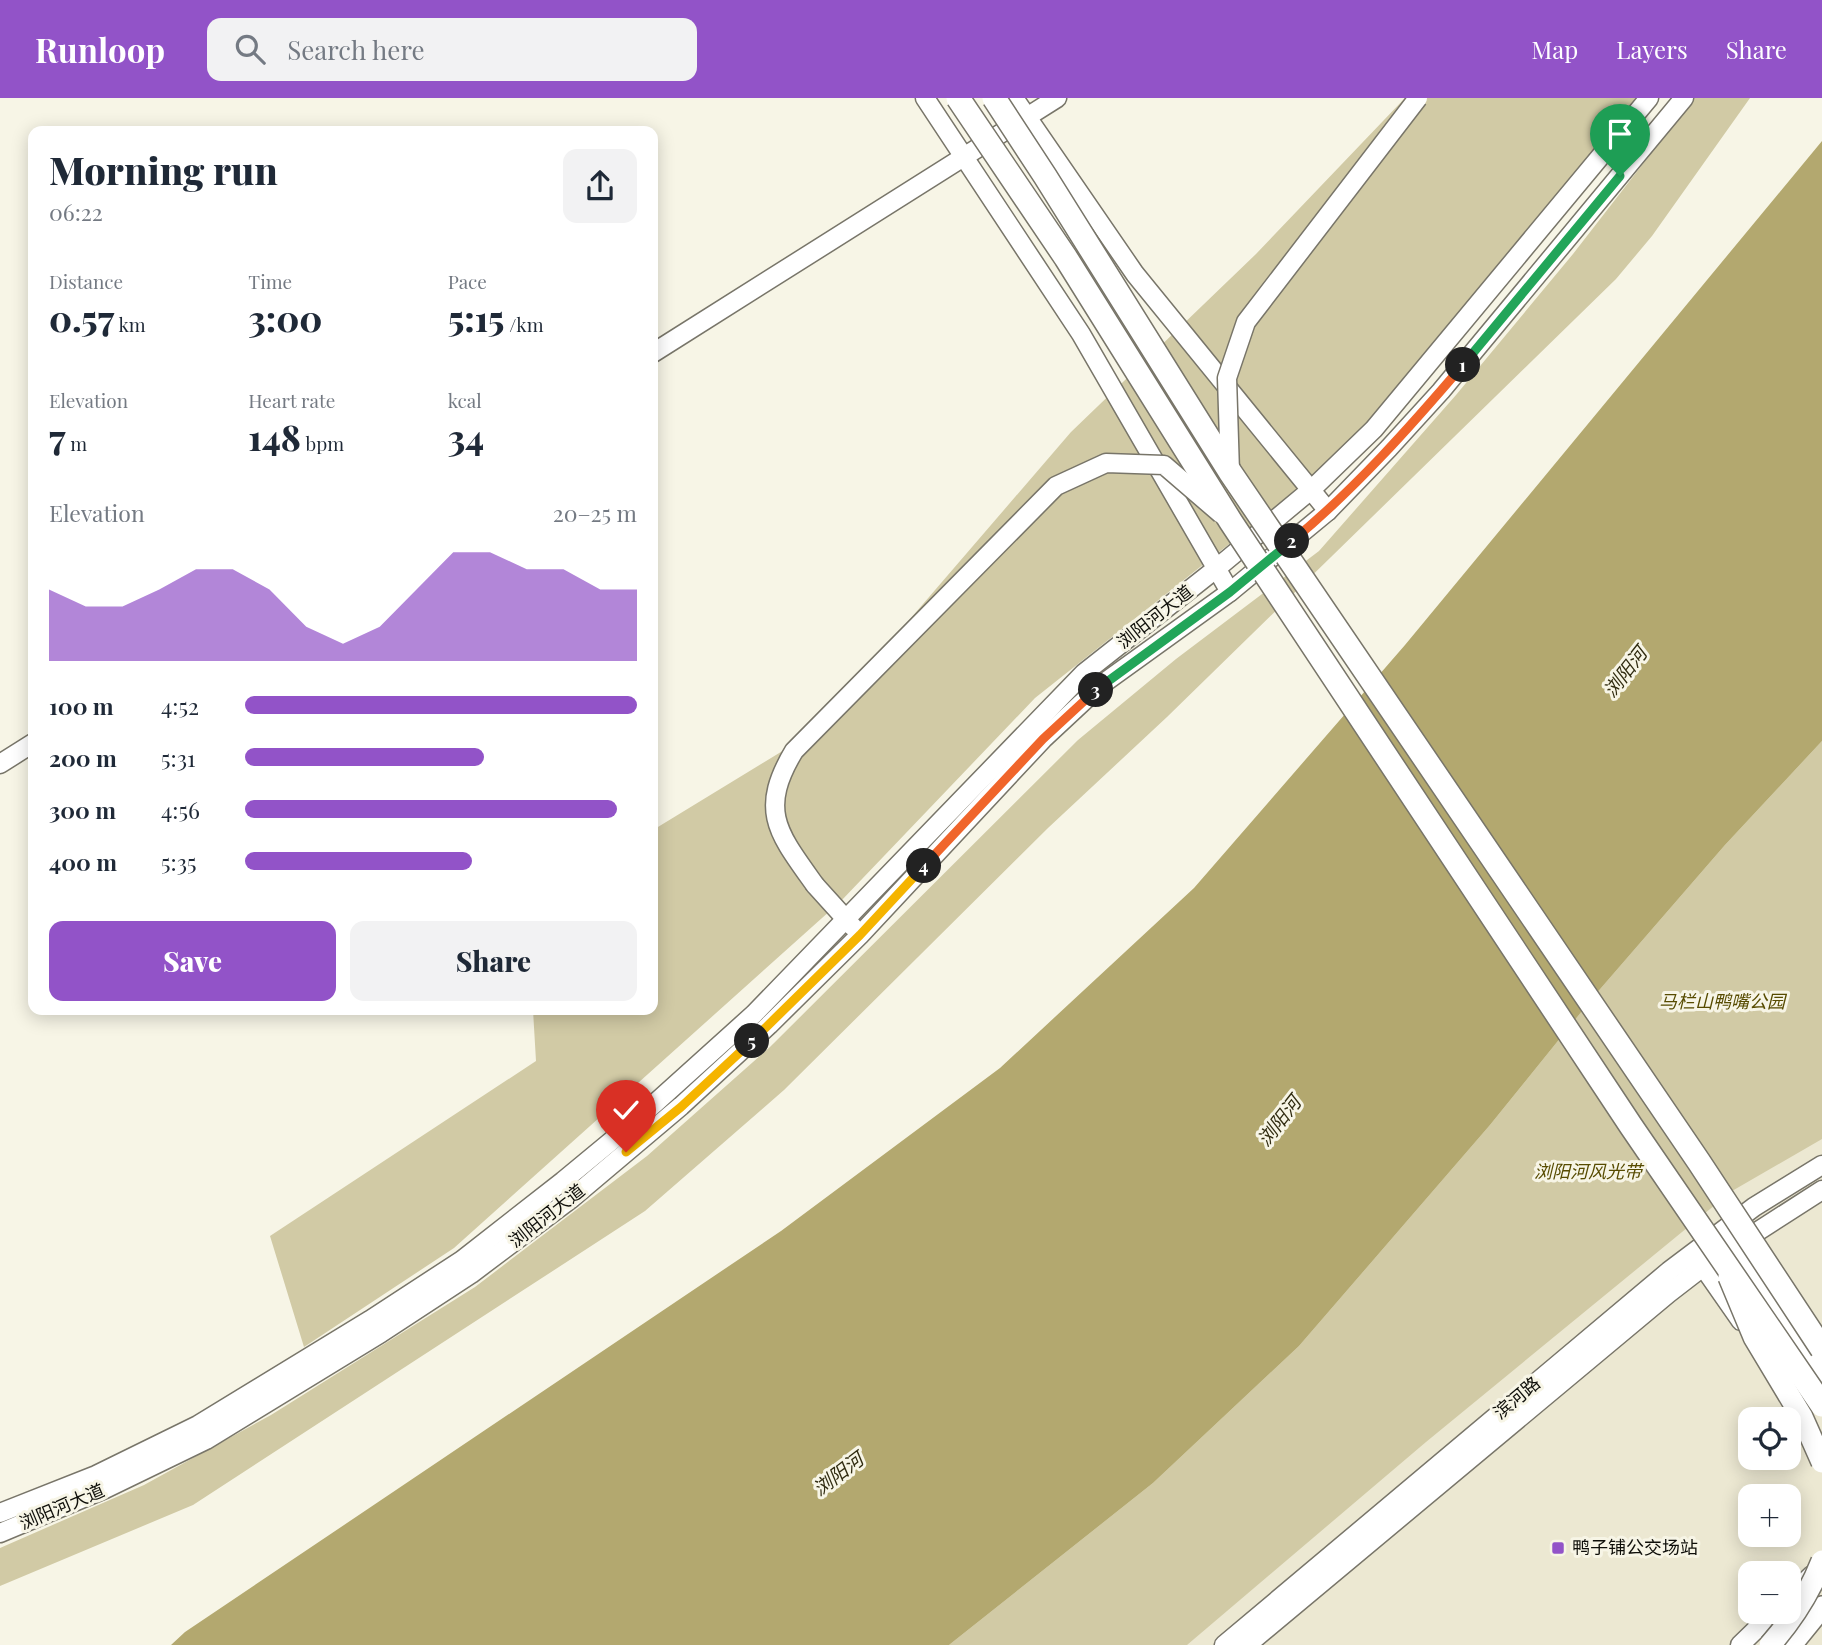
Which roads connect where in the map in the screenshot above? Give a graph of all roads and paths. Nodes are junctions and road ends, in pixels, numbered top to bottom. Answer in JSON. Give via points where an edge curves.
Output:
{"nodes":[{"id":1,"x":925,"y":98,"type":"edge"},
{"id":2,"x":958,"y":98,"type":"edge"},
{"id":3,"x":994,"y":98,"type":"edge"},
{"id":4,"x":1014,"y":98,"type":"edge"},
{"id":5,"x":1057,"y":98,"type":"edge"},
{"id":6,"x":1418,"y":98,"type":"edge"},
{"id":7,"x":1649,"y":98,"type":"edge"},
{"id":8,"x":1678,"y":100,"type":"edge"},
{"id":9,"x":1027,"y":117,"type":"junction"},
{"id":10,"x":964,"y":157,"type":"junction"},
{"id":11,"x":658,"y":350,"type":"edge"},
{"id":12,"x":1230,"y":472,"type":"junction"},
{"id":13,"x":1312,"y":489,"type":"junction"},
{"id":14,"x":1328,"y":511,"type":"junction"},
{"id":15,"x":1231,"y":522,"type":"junction"},
{"id":16,"x":1217,"y":568,"type":"junction"},
{"id":17,"x":1230,"y":592,"type":"junction"},
{"id":18,"x":28,"y":746,"type":"edge"},
{"id":19,"x":0,"y":764,"type":"edge"},
{"id":20,"x":846,"y":919,"type":"junction"},
{"id":21,"x":860,"y":935,"type":"junction"},
{"id":22,"x":1822,"y":1165,"type":"edge"},
{"id":23,"x":1822,"y":1190,"type":"edge"},
{"id":24,"x":1724,"y":1230,"type":"junction"},
{"id":25,"x":1714,"y":1259,"type":"junction"},
{"id":26,"x":1769,"y":1268,"type":"junction"},
{"id":27,"x":1822,"y":1328,"type":"edge"},
{"id":28,"x":1822,"y":1349,"type":"edge"},
{"id":29,"x":1822,"y":1375,"type":"edge"},
{"id":30,"x":1822,"y":1405,"type":"edge"},
{"id":31,"x":1822,"y":1441,"type":"edge"},
{"id":32,"x":1822,"y":1462,"type":"edge"},
{"id":33,"x":0,"y":1513,"type":"edge"},
{"id":34,"x":0,"y":1533,"type":"edge"},
{"id":35,"x":1822,"y":1563,"type":"edge"},
{"id":36,"x":1801,"y":1585,"type":"edge"},
{"id":37,"x":1822,"y":1607,"type":"edge"},
{"id":38,"x":1762,"y":1624,"type":"edge"},
{"id":39,"x":1224,"y":1645,"type":"edge"},
{"id":40,"x":1247,"y":1645,"type":"edge"},
{"id":41,"x":1740,"y":1645,"type":"edge"},
{"id":42,"x":1769,"y":1645,"type":"edge"},
{"id":43,"x":1791,"y":1645,"type":"edge"}],
"edges":[{"from":1,"to":10,"type":"main road"},
{"from":2,"to":15,"type":"highway","bridge":true,"via":[[1066,258]]},
{"from":3,"to":12,"type":"highway","bridge":true},
{"from":4,"to":9,"type":"main road"},
{"from":5,"to":9,"type":"main road"},
{"from":6,"to":12,"type":"main road","bridge":true,"via":[[1246,322],[1227,378]]},
{"from":7,"to":13,"type":"main road","name":"浏阳河大道","via":[[1374,429]]},
{"from":8,"to":14,"type":"main road","name":"浏阳河大道","via":[[1441,391]]},
{"from":9,"to":10,"type":"main road"},
{"from":9,"to":13,"type":"main road","via":[[1135,274]]},
{"from":10,"to":11,"type":"main road"},
{"from":10,"to":16,"type":"main road","via":[[1081,334]]},
{"from":12,"to":26,"type":"highway","bridge":true},
{"from":13,"to":14,"type":"main road"},
{"from":13,"to":16,"type":"main road","name":"浏阳河大道"},
{"from":14,"to":17,"type":"main road","name":"浏阳河大道"},
{"from":15,"to":20,"type":"main road","bridge":true,"via":[[1164,465],[1106,463],[1055,486],[794,751],[781,772],[774,797],[775,818],[786,845]]},
{"from":15,"to":25,"type":"highway","bridge":true},
{"from":16,"to":17,"type":"main road"},
{"from":16,"to":20,"type":"main road","name":"浏阳河大道","via":[[1084,673]]},
{"from":17,"to":21,"type":"main road","name":"浏阳河大道","via":[[1101,685],[1043,739]]},
{"from":18,"to":19,"type":"main road"},
{"from":20,"to":21,"type":"main road"},
{"from":20,"to":33,"type":"main road","name":"浏阳河大道","via":[[754,1014],[667,1093],[462,1260],[198,1425],[96,1475]]},
{"from":21,"to":34,"type":"main road","name":"浏阳河大道","via":[[681,1107],[471,1274],[206,1440]]},
{"from":22,"to":24,"type":"main road","name":"滨河路"},
{"from":23,"to":25,"type":"main road","name":"滨河路"},
{"from":24,"to":25,"type":"main road"},
{"from":24,"to":25,"type":"main road","name":"滨河路"},
{"from":25,"to":29,"type":"main road"},
{"from":25,"to":30,"type":"highway","bridge":true},
{"from":25,"to":31,"type":"main road"},
{"from":25,"to":32,"type":"main road","bridge":true},
{"from":25,"to":39,"type":"main road","name":"滨河路"},
{"from":25,"to":40,"type":"main road","name":"滨河路"},
{"from":26,"to":27,"type":"main road","bridge":true},
{"from":26,"to":28,"type":"highway","bridge":true},
{"from":35,"to":36,"type":"main road"},
{"from":35,"to":42,"type":"main road","bridge":true,"via":[[1805,1597]]},
{"from":37,"to":43,"type":"main road"},
{"from":38,"to":41,"type":"main road"}]}
